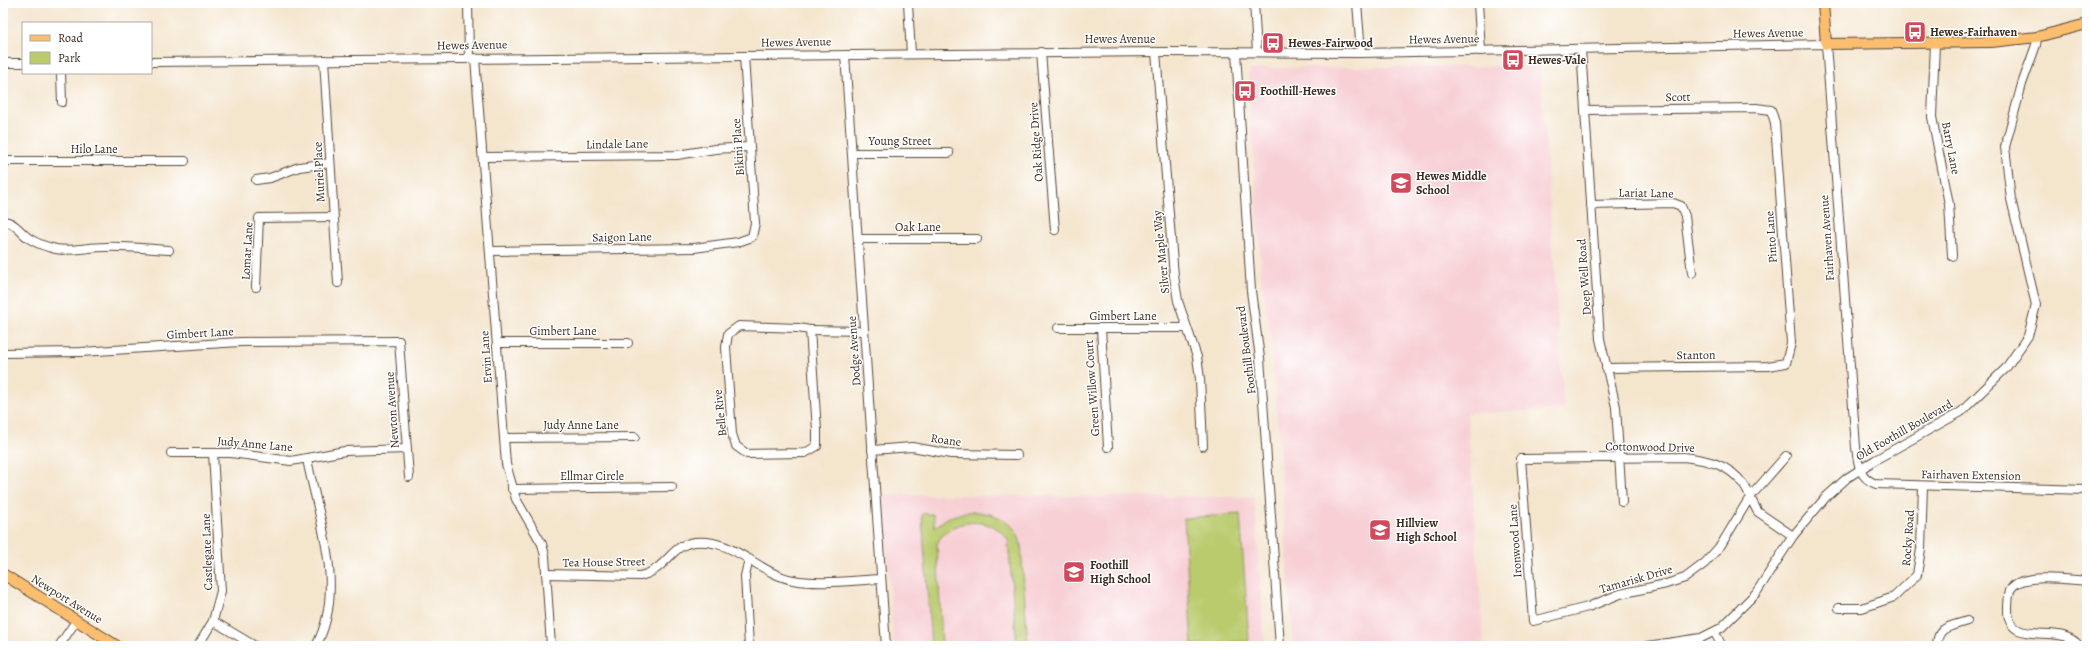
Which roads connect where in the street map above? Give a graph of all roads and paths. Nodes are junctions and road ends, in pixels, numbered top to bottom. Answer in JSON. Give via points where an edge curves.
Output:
{"nodes":[{"id":1,"x":468,"y":3,"type":"edge"},
{"id":2,"x":908,"y":3,"type":"edge"},
{"id":3,"x":1254,"y":3,"type":"edge"},
{"id":4,"x":1357,"y":3,"type":"edge"},
{"id":5,"x":1478,"y":3,"type":"edge"},
{"id":6,"x":1823,"y":3,"type":"edge"},
{"id":7,"x":2087,"y":24,"type":"edge"},
{"id":8,"x":2037,"y":37,"type":"junction"},
{"id":9,"x":1935,"y":43,"type":"junction"},
{"id":10,"x":1826,"y":44,"type":"junction"},
{"id":11,"x":1581,"y":50,"type":"junction"},
{"id":12,"x":1481,"y":51,"type":"junction"},
{"id":13,"x":1041,"y":52,"type":"junction"},
{"id":14,"x":1156,"y":52,"type":"junction"},
{"id":15,"x":1236,"y":52,"type":"junction"},
{"id":16,"x":1257,"y":52,"type":"junction"},
{"id":17,"x":1361,"y":53,"type":"junction"},
{"id":18,"x":911,"y":54,"type":"junction"},
{"id":19,"x":845,"y":55,"type":"junction"},
{"id":20,"x":744,"y":56,"type":"junction"},
{"id":21,"x":472,"y":58,"type":"junction"},
{"id":22,"x":324,"y":60,"type":"junction"},
{"id":23,"x":152,"y":62,"type":"edge"},
{"id":24,"x":3,"y":63,"type":"edge"},
{"id":25,"x":22,"y":63,"type":"edge"},
{"id":26,"x":61,"y":74,"type":"edge"},
{"id":27,"x":62,"y":102,"type":"dead end"},
{"id":28,"x":1585,"y":110,"type":"junction"},
{"id":29,"x":1771,"y":110,"type":"joint"},
{"id":30,"x":750,"y":147,"type":"junction"},
{"id":31,"x":949,"y":153,"type":"dead end"},
{"id":32,"x":852,"y":154,"type":"junction"},
{"id":33,"x":484,"y":157,"type":"junction"},
{"id":34,"x":3,"y":161,"type":"edge"},
{"id":35,"x":185,"y":161,"type":"dead end"},
{"id":36,"x":330,"y":163,"type":"junction"},
{"id":37,"x":256,"y":180,"type":"dead end"},
{"id":38,"x":1591,"y":205,"type":"junction"},
{"id":39,"x":333,"y":217,"type":"junction"},
{"id":40,"x":3,"y":221,"type":"edge"},
{"id":41,"x":1055,"y":230,"type":"dead end"},
{"id":42,"x":752,"y":237,"type":"joint"},
{"id":43,"x":858,"y":239,"type":"junction"},
{"id":44,"x":978,"y":240,"type":"dead end"},
{"id":45,"x":169,"y":250,"type":"dead end"},
{"id":46,"x":490,"y":251,"type":"junction"},
{"id":47,"x":1952,"y":256,"type":"dead end"},
{"id":48,"x":1692,"y":273,"type":"dead end"},
{"id":49,"x":338,"y":283,"type":"dead end"},
{"id":50,"x":256,"y":287,"type":"dead end"},
{"id":51,"x":1058,"y":328,"type":"dead end"},
{"id":52,"x":1101,"y":328,"type":"junction"},
{"id":53,"x":1187,"y":328,"type":"junction"},
{"id":54,"x":810,"y":330,"type":"junction"},
{"id":55,"x":864,"y":331,"type":"junction"},
{"id":56,"x":399,"y":341,"type":"joint"},
{"id":57,"x":497,"y":343,"type":"junction"},
{"id":58,"x":628,"y":343,"type":"dead end"},
{"id":59,"x":3,"y":353,"type":"edge"},
{"id":60,"x":1786,"y":363,"type":"joint"},
{"id":61,"x":1606,"y":368,"type":"junction"},
{"id":62,"x":635,"y":437,"type":"dead end"},
{"id":63,"x":504,"y":438,"type":"junction"},
{"id":64,"x":1203,"y":446,"type":"dead end"},
{"id":65,"x":1108,"y":447,"type":"dead end"},
{"id":66,"x":407,"y":449,"type":"junction"},
{"id":67,"x":872,"y":450,"type":"junction"},
{"id":68,"x":171,"y":453,"type":"dead end"},
{"id":69,"x":213,"y":453,"type":"junction"},
{"id":70,"x":1017,"y":455,"type":"dead end"},
{"id":71,"x":1786,"y":456,"type":"dead end"},
{"id":72,"x":1618,"y":458,"type":"junction"},
{"id":73,"x":307,"y":459,"type":"junction"},
{"id":74,"x":1521,"y":459,"type":"joint"},
{"id":75,"x":1860,"y":470,"type":"junction"},
{"id":76,"x":409,"y":477,"type":"dead end"},
{"id":77,"x":1923,"y":486,"type":"junction"},
{"id":78,"x":672,"y":488,"type":"dead end"},
{"id":79,"x":512,"y":489,"type":"junction"},
{"id":80,"x":2087,"y":490,"type":"edge"},
{"id":81,"x":1750,"y":497,"type":"junction"},
{"id":82,"x":1622,"y":502,"type":"dead end"},
{"id":83,"x":1793,"y":536,"type":"junction"},
{"id":84,"x":749,"y":558,"type":"junction"},
{"id":85,"x":3,"y":574,"type":"edge"},
{"id":86,"x":546,"y":574,"type":"junction"},
{"id":87,"x":882,"y":579,"type":"junction"},
{"id":88,"x":2087,"y":581,"type":"edge"},
{"id":89,"x":1839,"y":608,"type":"dead end"},
{"id":90,"x":76,"y":621,"type":"junction"},
{"id":91,"x":213,"y":621,"type":"junction"},
{"id":92,"x":1533,"y":621,"type":"joint"},
{"id":93,"x":1967,"y":621,"type":"dead end"},
{"id":94,"x":1715,"y":633,"type":"junction"},
{"id":95,"x":59,"y":646,"type":"edge"},
{"id":96,"x":117,"y":646,"type":"edge"},
{"id":97,"x":198,"y":646,"type":"edge"},
{"id":98,"x":255,"y":646,"type":"edge"},
{"id":99,"x":316,"y":646,"type":"edge"},
{"id":100,"x":551,"y":646,"type":"edge"},
{"id":101,"x":749,"y":646,"type":"edge"},
{"id":102,"x":886,"y":646,"type":"edge"},
{"id":103,"x":1280,"y":646,"type":"edge"},
{"id":104,"x":1647,"y":646,"type":"edge"},
{"id":105,"x":1722,"y":646,"type":"edge"},
{"id":106,"x":1937,"y":646,"type":"edge"},
{"id":107,"x":2080,"y":646,"type":"edge"}],
"edges":[{"from":1,"to":21,"type":"street","name":"Ervin Lane"},
{"from":2,"to":18,"type":"street"},
{"from":3,"to":16,"type":"street"},
{"from":4,"to":17,"type":"street"},
{"from":5,"to":12,"type":"street"},
{"from":6,"to":10,"type":"main road","name":"Fairhaven Avenue"},
{"from":7,"to":8,"type":"main road","name":"Hewes Avenue"},
{"from":8,"to":9,"type":"main road","name":"Hewes Avenue","via":[[1992,42]]},
{"from":8,"to":75,"type":"street","name":"Old Foothill Boulevard","via":[[2005,147],[2011,199],[2036,305],[2028,336],[2006,368],[1961,412]]},
{"from":9,"to":10,"type":"main road","name":"Hewes Avenue"},
{"from":9,"to":47,"type":"street","name":"Barry Lane","via":[[1932,117],[1947,190]]},
{"from":10,"to":11,"type":"street","name":"Hewes Avenue"},
{"from":10,"to":75,"type":"street","name":"Fairhaven Avenue","via":[[1856,447]]},
{"from":11,"to":12,"type":"street","name":"Hewes Avenue"},
{"from":11,"to":28,"type":"street","name":"Deep Well Road"},
{"from":12,"to":17,"type":"street","name":"Hewes Avenue"},
{"from":13,"to":14,"type":"street","name":"Hewes Avenue"},
{"from":13,"to":18,"type":"street","name":"Hewes Avenue"},
{"from":13,"to":41,"type":"street","name":"Oak Ridge Drive"},
{"from":14,"to":15,"type":"street","name":"Hewes Avenue"},
{"from":14,"to":53,"type":"street","name":"Silver Maple Way","via":[[1174,276],[1178,301]]},
{"from":15,"to":16,"type":"street","name":"Hewes Avenue"},
{"from":15,"to":103,"type":"street","name":"Foothill Boulevard","via":[[1250,291],[1260,358]]},
{"from":16,"to":17,"type":"street","name":"Hewes Avenue"},
{"from":18,"to":19,"type":"street","name":"Hewes Avenue"},
{"from":19,"to":20,"type":"street","name":"Hewes Avenue"},
{"from":19,"to":32,"type":"street","name":"Dodge Avenue"},
{"from":20,"to":21,"type":"street","name":"Hewes Avenue"},
{"from":20,"to":30,"type":"street","name":"Bikini Place"},
{"from":21,"to":22,"type":"street","name":"Hewes Avenue"},
{"from":21,"to":33,"type":"street","name":"Ervin Lane"},
{"from":22,"to":23,"type":"street","name":"Hewes Avenue"},
{"from":22,"to":36,"type":"street","name":"Muriel Place"},
{"from":24,"to":25,"type":"street"},
{"from":26,"to":27,"type":"street"},
{"from":28,"to":29,"type":"street","name":"Scott"},
{"from":28,"to":38,"type":"street","name":"Deep Well Road"},
{"from":29,"to":60,"type":"street","name":"Pinto Lane","via":[[1775,123],[1791,343]]},
{"from":30,"to":33,"type":"street","name":"Lindale Lane","via":[[715,149],[677,156]]},
{"from":30,"to":42,"type":"street","name":"Bikini Place","via":[[755,224]]},
{"from":31,"to":32,"type":"street","name":"Young Street"},
{"from":32,"to":43,"type":"street","name":"Dodge Avenue"},
{"from":33,"to":46,"type":"street","name":"Ervin Lane"},
{"from":34,"to":35,"type":"street","name":"Hilo Lane"},
{"from":36,"to":37,"type":"street","via":[[299,167],[270,178]]},
{"from":36,"to":39,"type":"street","name":"Muriel Place"},
{"from":38,"to":48,"type":"street","name":"Lariat Lane","via":[[1673,203],[1681,206],[1685,216]]},
{"from":38,"to":61,"type":"street","name":"Deep Well Road","via":[[1600,338]]},
{"from":39,"to":49,"type":"street","name":"Muriel Place"},
{"from":39,"to":50,"type":"street","name":"Lomar Lane","via":[[259,218]]},
{"from":40,"to":45,"type":"street","via":[[9,222],[40,245],[56,249],[70,251],[105,246]]},
{"from":42,"to":46,"type":"street","name":"Saigon Lane","via":[[738,242],[694,248]]},
{"from":43,"to":44,"type":"street","name":"Oak Lane"},
{"from":43,"to":55,"type":"street","name":"Dodge Avenue"},
{"from":46,"to":57,"type":"street","name":"Ervin Lane"},
{"from":51,"to":52,"type":"street","name":"Gimbert Lane"},
{"from":52,"to":53,"type":"street","name":"Gimbert Lane"},
{"from":52,"to":65,"type":"street","name":"Green Willow Court"},
{"from":53,"to":64,"type":"street","name":"Silver Maple Way","via":[[1197,357],[1200,379]]},
{"from":54,"to":54,"type":"street","name":"Belle Rive","via":[[740,326],[728,334],[726,347],[732,434],[736,446],[747,454],[805,453],[816,446]]},
{"from":54,"to":55,"type":"street","name":"Belle Rive"},
{"from":55,"to":67,"type":"street","name":"Dodge Avenue"},
{"from":56,"to":59,"type":"street","name":"Gimbert Lane","via":[[240,342],[81,352]]},
{"from":56,"to":66,"type":"street","name":"Newton Avenue"},
{"from":57,"to":58,"type":"street","name":"Gimbert Lane"},
{"from":57,"to":63,"type":"street","name":"Ervin Lane"},
{"from":60,"to":61,"type":"street","name":"Stanton","via":[[1768,366]]},
{"from":61,"to":72,"type":"street","name":"Deep Well Road","via":[[1616,407]]},
{"from":62,"to":63,"type":"street","name":"Judy Anne Lane"},
{"from":63,"to":79,"type":"street","name":"Ervin Lane","via":[[506,464]]},
{"from":66,"to":73,"type":"street","name":"Judy Anne Lane","via":[[345,451]]},
{"from":66,"to":76,"type":"street","name":"Newton Avenue"},
{"from":67,"to":70,"type":"street","name":"Roane","via":[[912,447],[951,454]]},
{"from":67,"to":87,"type":"street","name":"Dodge Avenue"},
{"from":68,"to":69,"type":"street","name":"Judy Anne Lane"},
{"from":69,"to":73,"type":"street","name":"Judy Anne Lane","via":[[244,454],[280,460]]},
{"from":69,"to":91,"type":"street","name":"Castlegate Lane","via":[[222,581],[219,606]]},
{"from":71,"to":81,"type":"street","name":"Tamarisk Drive"},
{"from":72,"to":74,"type":"street","name":"Cottonwood Drive"},
{"from":72,"to":81,"type":"street","name":"Cottonwood Drive","via":[[1684,457],[1706,460],[1724,467],[1735,475]]},
{"from":72,"to":82,"type":"street","name":"Deep Well Road"},
{"from":73,"to":99,"type":"street","via":[[325,537],[329,592],[327,614]]},
{"from":74,"to":92,"type":"street","name":"Ironwood Lane"},
{"from":75,"to":77,"type":"street","name":"Fairhaven Extension","via":[[1864,478],[1876,484]]},
{"from":75,"to":83,"type":"street","name":"Old Foothill Boulevard","via":[[1820,502]]},
{"from":77,"to":80,"type":"street","name":"Fairhaven Extension"},
{"from":77,"to":89,"type":"street","name":"Rocky Road","via":[[1921,549],[1917,575],[1894,597],[1862,608]]},
{"from":78,"to":79,"type":"street","name":"Ellmar Circle"},
{"from":79,"to":86,"type":"street","name":"Ervin Lane","via":[[524,516],[542,544],[546,556]]},
{"from":81,"to":83,"type":"street","name":"Cottonwood Drive","via":[[1758,512]]},
{"from":81,"to":92,"type":"street","name":"Tamarisk Drive","via":[[1721,545],[1705,563],[1685,578],[1620,594]]},
{"from":83,"to":94,"type":"street","name":"Old Foothill Boulevard","via":[[1756,594],[1734,618]]},
{"from":84,"to":86,"type":"street","name":"Tea House Street","via":[[720,545],[695,542],[674,552],[650,574]]},
{"from":84,"to":87,"type":"street","name":"Tea House Street","via":[[772,573],[793,580]]},
{"from":84,"to":101,"type":"street","via":[[744,576]]},
{"from":85,"to":90,"type":"main road","name":"Newport Avenue"},
{"from":86,"to":100,"type":"street","name":"Ervin Lane"},
{"from":87,"to":102,"type":"street","name":"Dodge Avenue"},
{"from":88,"to":107,"type":"street","via":[[2025,579],[2014,584],[2010,592],[2009,620],[2014,629],[2024,634],[2063,635],[2073,638]]},
{"from":90,"to":95,"type":"street"},
{"from":90,"to":96,"type":"main road","name":"Newport Avenue"},
{"from":91,"to":97,"type":"street","name":"Castlegate Lane"},
{"from":91,"to":98,"type":"street"},
{"from":93,"to":106,"type":"street","via":[[1940,631],[1937,635]]},
{"from":94,"to":104,"type":"street","name":"Old Foothill Boulevard","via":[[1691,640]]},
{"from":94,"to":105,"type":"street"}]}
